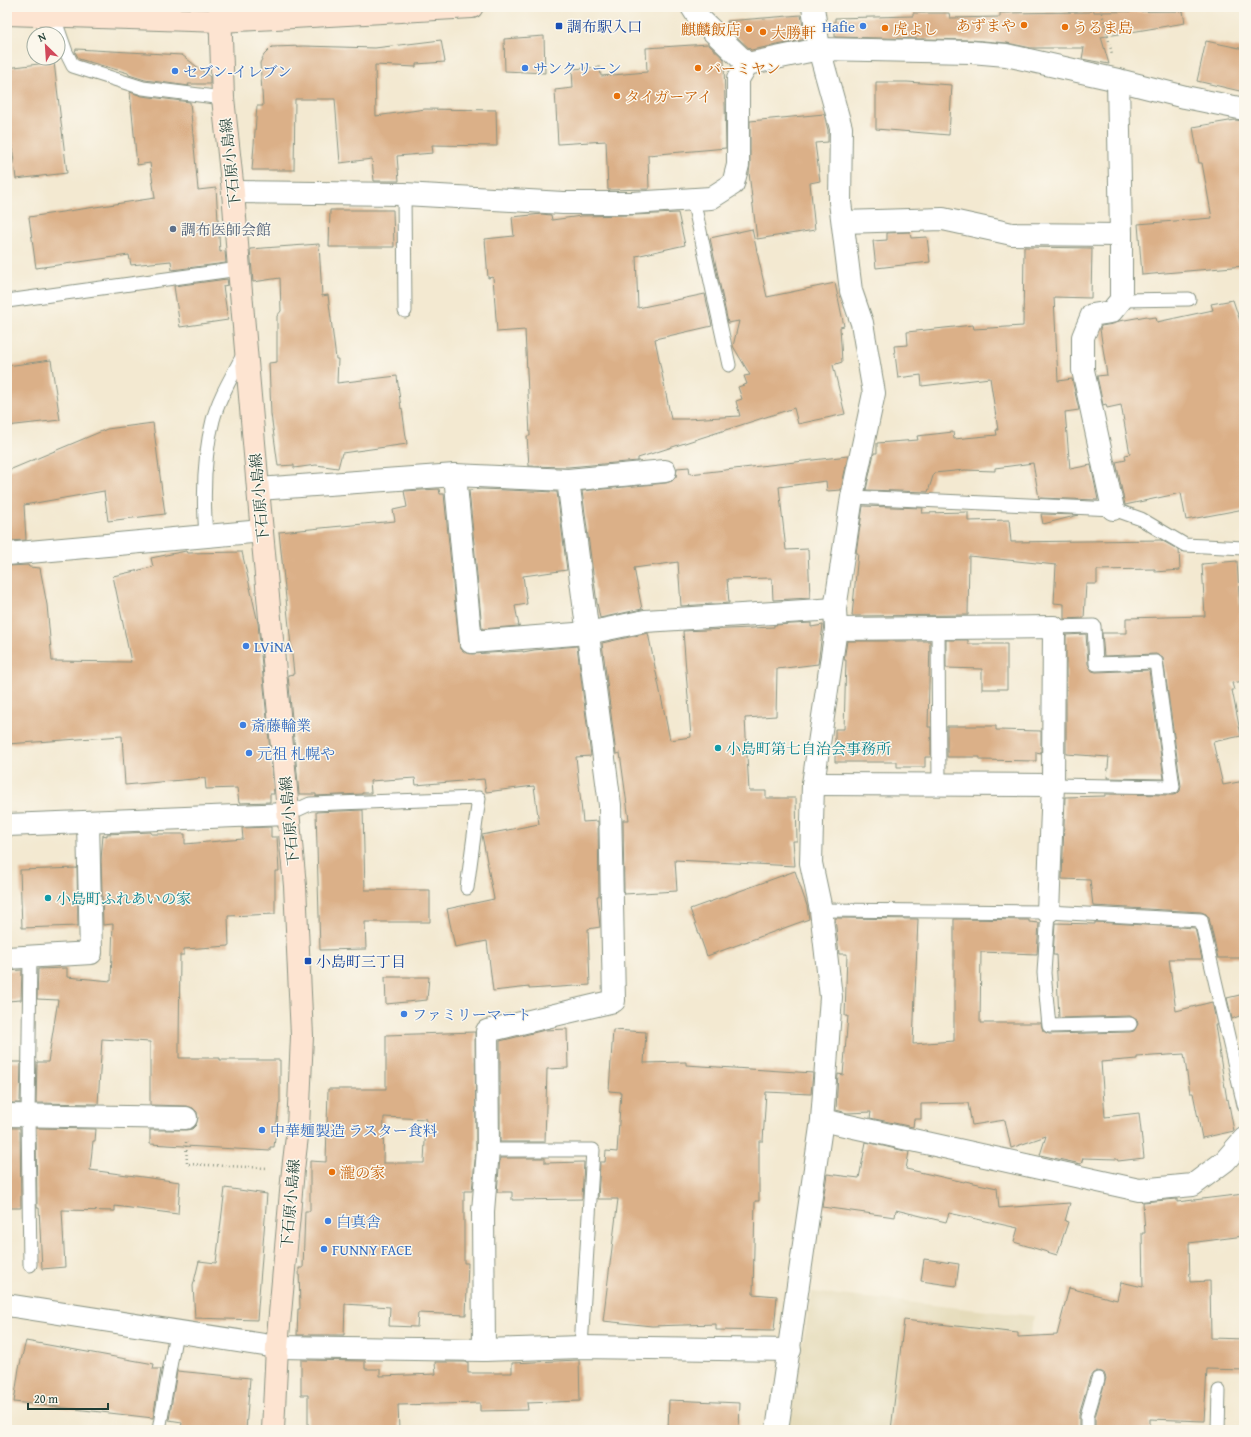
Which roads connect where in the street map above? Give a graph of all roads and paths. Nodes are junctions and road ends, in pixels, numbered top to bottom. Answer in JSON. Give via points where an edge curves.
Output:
{"nodes":[{"id":1,"x":472,"y":7,"type":"edge"},
{"id":2,"x":692,"y":7,"type":"edge"},
{"id":3,"x":813,"y":7,"type":"edge"},
{"id":4,"x":446,"y":8,"type":"edge"},
{"id":5,"x":1101,"y":8,"type":"dead end"},
{"id":6,"x":52,"y":11,"type":"edge"},
{"id":7,"x":7,"y":14,"type":"edge"},
{"id":8,"x":220,"y":14,"type":"edge"},
{"id":9,"x":819,"y":49,"type":"junction"},
{"id":10,"x":747,"y":64,"type":"junction"},
{"id":11,"x":1118,"y":80,"type":"junction"},
{"id":12,"x":223,"y":98,"type":"junction"},
{"id":13,"x":1244,"y":110,"type":"edge"},
{"id":14,"x":234,"y":192,"type":"junction"},
{"id":15,"x":404,"y":194,"type":"junction"},
{"id":16,"x":693,"y":199,"type":"junction"},
{"id":17,"x":843,"y":222,"type":"junction"},
{"id":18,"x":1121,"y":235,"type":"junction"},
{"id":19,"x":239,"y":269,"type":"junction"},
{"id":20,"x":1189,"y":299,"type":"dead end"},
{"id":21,"x":1121,"y":300,"type":"junction"},
{"id":22,"x":7,"y":301,"type":"edge"},
{"id":23,"x":405,"y":310,"type":"dead end"},
{"id":24,"x":246,"y":350,"type":"junction"},
{"id":25,"x":729,"y":365,"type":"dead end"},
{"id":26,"x":665,"y":471,"type":"dead end"},
{"id":27,"x":455,"y":475,"type":"junction"},
{"id":28,"x":568,"y":480,"type":"junction"},
{"id":29,"x":258,"y":490,"type":"junction"},
{"id":30,"x":852,"y":497,"type":"junction"},
{"id":31,"x":1113,"y":509,"type":"junction"},
{"id":32,"x":262,"y":531,"type":"junction"},
{"id":33,"x":206,"y":536,"type":"junction"},
{"id":34,"x":1244,"y":548,"type":"edge"},
{"id":35,"x":7,"y":554,"type":"edge"},
{"id":36,"x":835,"y":619,"type":"junction"},
{"id":37,"x":1054,"y":627,"type":"junction"},
{"id":38,"x":938,"y":628,"type":"junction"},
{"id":39,"x":588,"y":633,"type":"junction"},
{"id":40,"x":813,"y":784,"type":"junction"},
{"id":41,"x":939,"y":784,"type":"junction"},
{"id":42,"x":1053,"y":785,"type":"junction"},
{"id":43,"x":288,"y":814,"type":"junction"},
{"id":44,"x":88,"y":822,"type":"junction"},
{"id":45,"x":7,"y":825,"type":"edge"},
{"id":46,"x":467,"y":888,"type":"dead end"},
{"id":47,"x":821,"y":910,"type":"junction"},
{"id":48,"x":1048,"y":912,"type":"junction"},
{"id":49,"x":30,"y":957,"type":"junction"},
{"id":50,"x":7,"y":958,"type":"edge"},
{"id":51,"x":1130,"y":1024,"type":"dead end"},
{"id":52,"x":1244,"y":1105,"type":"edge"},
{"id":53,"x":17,"y":1116,"type":"edge"},
{"id":54,"x":186,"y":1118,"type":"joint"},
{"id":55,"x":822,"y":1120,"type":"junction"},
{"id":56,"x":1244,"y":1139,"type":"edge"},
{"id":57,"x":488,"y":1150,"type":"junction"},
{"id":58,"x":293,"y":1170,"type":"junction"},
{"id":59,"x":30,"y":1264,"type":"dead end"},
{"id":60,"x":7,"y":1305,"type":"edge"},
{"id":61,"x":176,"y":1332,"type":"junction"},
{"id":62,"x":277,"y":1347,"type":"junction"},
{"id":63,"x":581,"y":1347,"type":"junction"},
{"id":64,"x":484,"y":1350,"type":"junction"},
{"id":65,"x":790,"y":1350,"type":"junction"},
{"id":66,"x":1098,"y":1379,"type":"dead end"},
{"id":67,"x":1219,"y":1391,"type":"dead end"},
{"id":68,"x":159,"y":1430,"type":"edge"},
{"id":69,"x":273,"y":1430,"type":"edge"},
{"id":70,"x":778,"y":1430,"type":"edge"},
{"id":71,"x":1087,"y":1430,"type":"edge"},
{"id":72,"x":1218,"y":1430,"type":"edge"}],
"edges":[{"from":1,"to":4,"type":"main road"},
{"from":2,"to":10,"type":"street","via":[[699,18]]},
{"from":3,"to":9,"type":"street"},
{"from":4,"to":8,"type":"main road"},
{"from":5,"to":11,"type":"path"},
{"from":6,"to":7,"type":"main road"},
{"from":6,"to":8,"type":"main road"},
{"from":6,"to":12,"type":"lane","via":[[73,66],[143,88]]},
{"from":8,"to":12,"type":"main road","name":"下石原小島線"},
{"from":9,"to":10,"type":"street"},
{"from":9,"to":11,"type":"street","via":[[1006,55]]},
{"from":9,"to":17,"type":"street","via":[[840,128],[840,202]]},
{"from":10,"to":16,"type":"street","via":[[738,79],[738,164],[733,184],[711,198]]},
{"from":11,"to":13,"type":"street"},
{"from":11,"to":18,"type":"street"},
{"from":12,"to":14,"type":"main road","name":"下石原小島線"},
{"from":14,"to":15,"type":"street"},
{"from":14,"to":19,"type":"main road","name":"下石原小島線"},
{"from":15,"to":16,"type":"street","via":[[563,203],[632,203]]},
{"from":15,"to":23,"type":"lane"},
{"from":16,"to":25,"type":"lane"},
{"from":17,"to":18,"type":"street","via":[[943,219],[1012,234]]},
{"from":17,"to":30,"type":"street","via":[[851,291],[862,323],[874,393]]},
{"from":18,"to":21,"type":"street"},
{"from":19,"to":22,"type":"lane"},
{"from":19,"to":24,"type":"main road","name":"下石原小島線"},
{"from":20,"to":21,"type":"lane"},
{"from":21,"to":31,"type":"street","via":[[1111,312],[1092,315],[1083,337],[1083,370]]},
{"from":24,"to":29,"type":"main road","name":"下石原小島線"},
{"from":24,"to":33,"type":"lane","via":[[213,420],[204,482]]},
{"from":26,"to":28,"type":"street"},
{"from":27,"to":28,"type":"street"},
{"from":27,"to":29,"type":"street"},
{"from":27,"to":39,"type":"street","via":[[471,642]]},
{"from":28,"to":39,"type":"street"},
{"from":29,"to":32,"type":"main road","name":"下石原小島線"},
{"from":30,"to":31,"type":"lane"},
{"from":30,"to":36,"type":"street"},
{"from":31,"to":34,"type":"lane","via":[[1141,518],[1185,545]]},
{"from":32,"to":33,"type":"street"},
{"from":32,"to":43,"type":"main road","name":"下石原小島線"},
{"from":33,"to":35,"type":"street"},
{"from":36,"to":38,"type":"street"},
{"from":36,"to":39,"type":"street","via":[[645,621]]},
{"from":36,"to":40,"type":"street"},
{"from":37,"to":38,"type":"street"},
{"from":37,"to":42,"type":"street"},
{"from":37,"to":42,"type":"lane","via":[[1094,626],[1096,664],[1156,662],[1174,787]]},
{"from":38,"to":41,"type":"lane"},
{"from":39,"to":57,"type":"street","via":[[610,805],[614,1001],[487,1031]]},
{"from":40,"to":41,"type":"street"},
{"from":40,"to":47,"type":"street","via":[[811,863]]},
{"from":41,"to":42,"type":"street"},
{"from":42,"to":48,"type":"street"},
{"from":43,"to":44,"type":"street"},
{"from":43,"to":46,"type":"lane","via":[[310,804],[479,798]]},
{"from":43,"to":58,"type":"main road","name":"下石原小島線","via":[[295,886],[302,1036],[298,1128]]},
{"from":44,"to":45,"type":"street"},
{"from":44,"to":49,"type":"street","via":[[91,953]]},
{"from":47,"to":48,"type":"lane"},
{"from":47,"to":55,"type":"street","via":[[831,997]]},
{"from":48,"to":51,"type":"lane","via":[[1044,973],[1049,1026]]},
{"from":48,"to":52,"type":"lane","via":[[1201,920]]},
{"from":49,"to":50,"type":"street"},
{"from":49,"to":53,"type":"lane"},
{"from":53,"to":54,"type":"street"},
{"from":53,"to":59,"type":"lane"},
{"from":54,"to":58,"type":"path","via":[[187,1164]]},
{"from":55,"to":56,"type":"street","via":[[1139,1190],[1193,1185],[1224,1161]]},
{"from":55,"to":65,"type":"street"},
{"from":57,"to":63,"type":"lane","via":[[593,1150]]},
{"from":57,"to":64,"type":"street","via":[[483,1211]]},
{"from":58,"to":62,"type":"main road","name":"下石原小島線"},
{"from":60,"to":61,"type":"street"},
{"from":61,"to":62,"type":"street"},
{"from":61,"to":68,"type":"lane"},
{"from":62,"to":64,"type":"street"},
{"from":62,"to":69,"type":"main road","name":"下石原小島線"},
{"from":63,"to":64,"type":"street"},
{"from":63,"to":65,"type":"street"},
{"from":65,"to":70,"type":"street"},
{"from":66,"to":71,"type":"lane"},
{"from":67,"to":72,"type":"lane"}]}
